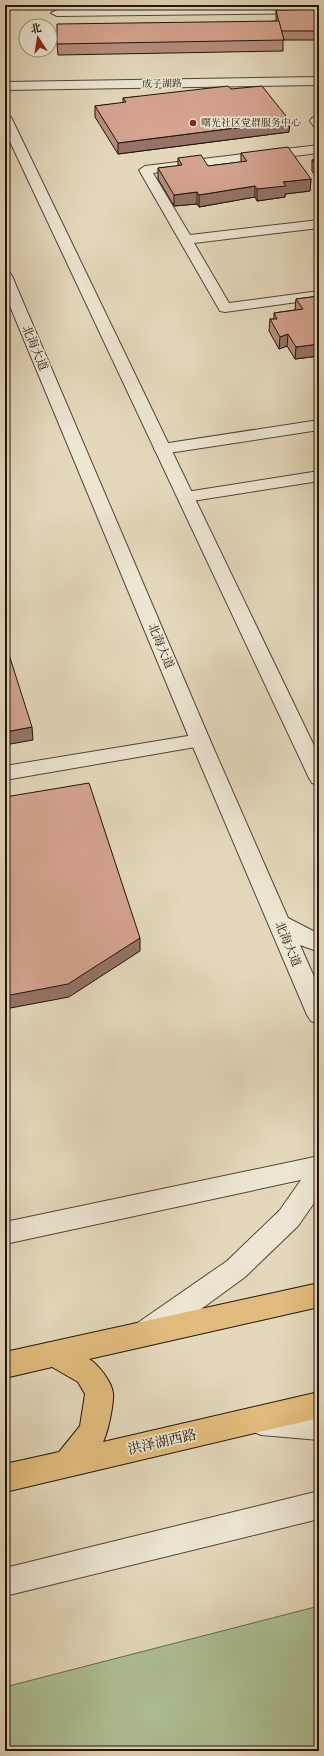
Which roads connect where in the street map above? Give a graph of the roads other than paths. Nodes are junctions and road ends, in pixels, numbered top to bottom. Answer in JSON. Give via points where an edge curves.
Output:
{"nodes":[{"id":1,"x":184,"y":8,"type":"edge"},
{"id":2,"x":319,"y":10,"type":"edge"},
{"id":3,"x":57,"y":13,"type":"dead end"},
{"id":4,"x":186,"y":71,"type":"dead end"},
{"id":5,"x":5,"y":74,"type":"edge"},
{"id":6,"x":319,"y":81,"type":"edge"},
{"id":7,"x":5,"y":86,"type":"edge"},
{"id":8,"x":5,"y":117,"type":"edge"},
{"id":9,"x":319,"y":120,"type":"edge"},
{"id":10,"x":319,"y":125,"type":"edge"},
{"id":11,"x":10,"y":140,"type":"edge"},
{"id":12,"x":319,"y":149,"type":"edge"},
{"id":13,"x":319,"y":224,"type":"edge"},
{"id":14,"x":186,"y":240,"type":"junction"},
{"id":15,"x":5,"y":276,"type":"edge"},
{"id":16,"x":319,"y":295,"type":"edge"},
{"id":17,"x":319,"y":425,"type":"edge"},
{"id":18,"x":162,"y":448,"type":"junction"},
{"id":19,"x":319,"y":476,"type":"edge"},
{"id":20,"x":186,"y":497,"type":"junction"},
{"id":21,"x":200,"y":740,"type":"junction"},
{"id":22,"x":5,"y":773,"type":"edge"},
{"id":23,"x":319,"y":778,"type":"edge"},
{"id":24,"x":279,"y":923,"type":"junction"},
{"id":25,"x":319,"y":942,"type":"edge"},
{"id":26,"x":319,"y":1015,"type":"edge"},
{"id":27,"x":319,"y":1166,"type":"edge"},
{"id":28,"x":319,"y":1175,"type":"edge"},
{"id":29,"x":5,"y":1232,"type":"edge"},
{"id":30,"x":319,"y":1295,"type":"edge"},
{"id":31,"x":146,"y":1333,"type":"junction"},
{"id":32,"x":55,"y":1354,"type":"junction"},
{"id":33,"x":5,"y":1365,"type":"edge"},
{"id":34,"x":319,"y":1405,"type":"edge"},
{"id":35,"x":249,"y":1422,"type":"junction"},
{"id":36,"x":319,"y":1427,"type":"edge"},
{"id":37,"x":67,"y":1464,"type":"junction"},
{"id":38,"x":5,"y":1478,"type":"edge"},
{"id":39,"x":319,"y":1505,"type":"edge"},
{"id":40,"x":5,"y":1582,"type":"edge"}],
"edges":[{"from":1,"to":2,"type":"lane"},
{"from":1,"to":3,"type":"lane"},
{"from":4,"to":5,"type":"street","name":"成子湖路"},
{"from":6,"to":7,"type":"street","name":"成子湖路"},
{"from":8,"to":11,"type":"street"},
{"from":9,"to":10,"type":"lane","via":[[316,121]]},
{"from":11,"to":18,"type":"street"},
{"from":12,"to":14,"type":"lane","via":[[145,170]]},
{"from":13,"to":14,"type":"lane"},
{"from":14,"to":16,"type":"lane","via":[[225,308]]},
{"from":15,"to":21,"type":"street","name":"北海大道"},
{"from":17,"to":18,"type":"lane"},
{"from":18,"to":20,"type":"street"},
{"from":19,"to":20,"type":"lane"},
{"from":20,"to":23,"type":"street"},
{"from":21,"to":22,"type":"lane"},
{"from":21,"to":24,"type":"street","name":"北海大道"},
{"from":24,"to":25,"type":"street","via":[[314,942]]},
{"from":24,"to":26,"type":"street","name":"北海大道"},
{"from":27,"to":29,"type":"lane"},
{"from":28,"to":31,"type":"street","via":[[289,1218],[236,1269]]},
{"from":30,"to":31,"type":"main road"},
{"from":31,"to":32,"type":"main road"},
{"from":32,"to":33,"type":"main road"},
{"from":32,"to":37,"type":"main road","via":[[88,1373],[99,1393],[94,1431]]},
{"from":34,"to":35,"type":"main road","name":"洪泽湖西路"},
{"from":35,"to":36,"type":"street"},
{"from":35,"to":37,"type":"main road","name":"洪泽湖西路"},
{"from":37,"to":38,"type":"main road","name":"洪泽湖西路"},
{"from":39,"to":40,"type":"lane"}]}
